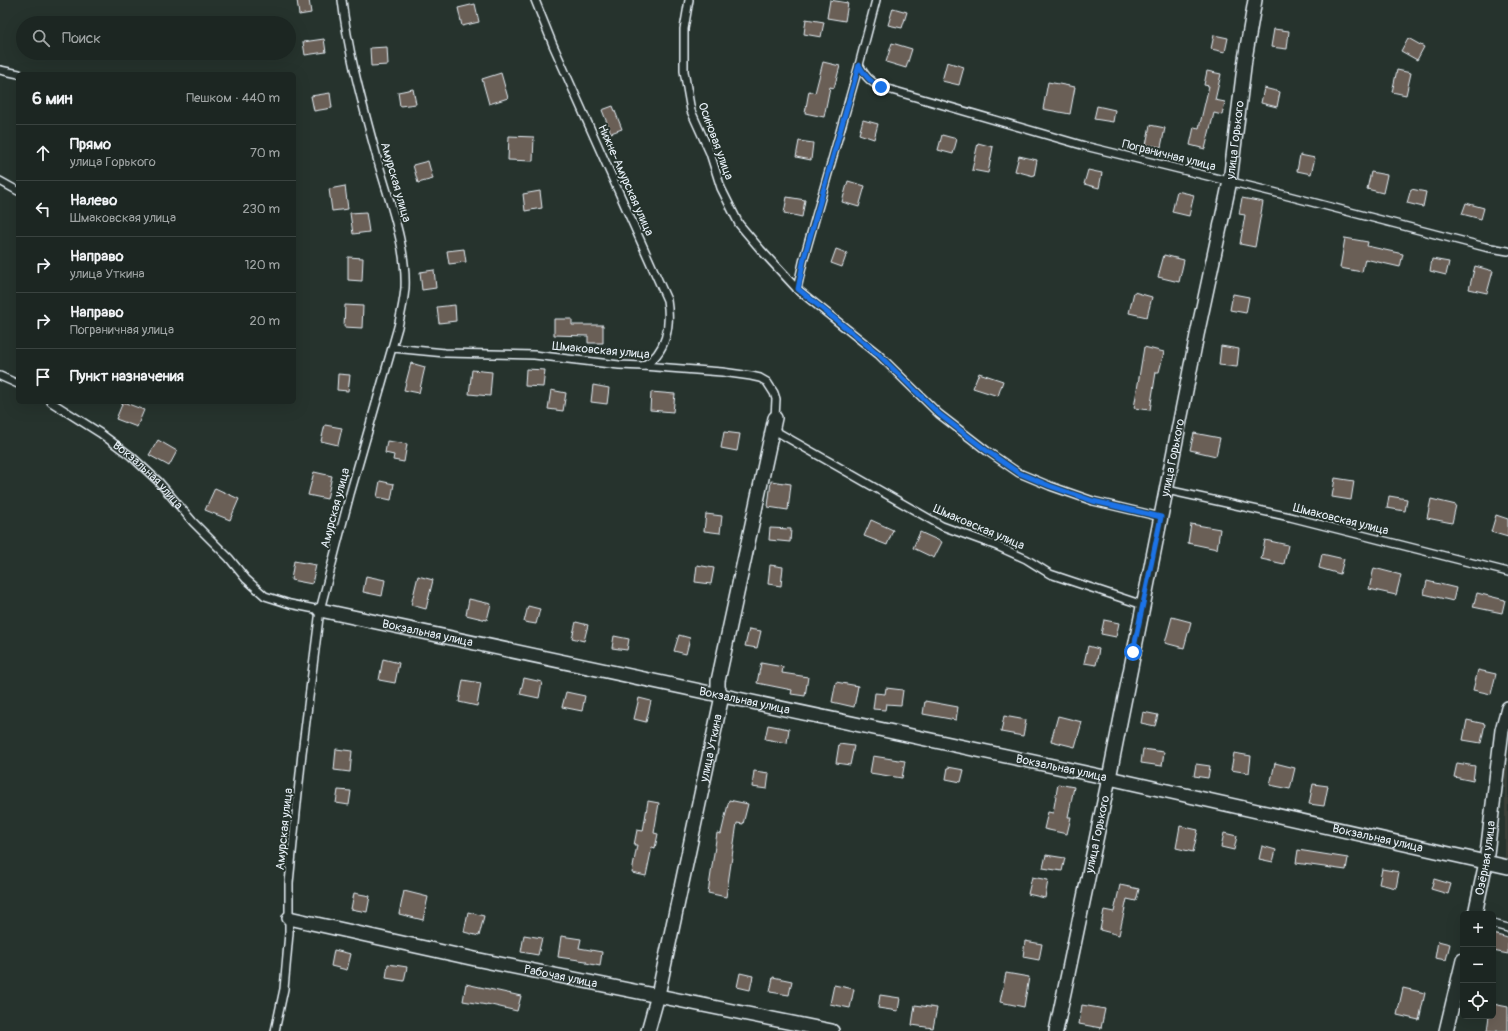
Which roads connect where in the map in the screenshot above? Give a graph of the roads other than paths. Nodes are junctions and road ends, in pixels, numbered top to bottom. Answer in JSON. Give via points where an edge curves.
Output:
{"nodes":[{"id":1,"x":342,"y":0,"type":"edge"},
{"id":2,"x":535,"y":0,"type":"edge"},
{"id":3,"x":689,"y":0,"type":"edge"},
{"id":4,"x":876,"y":0,"type":"edge"},
{"id":5,"x":1255,"y":0,"type":"edge"},
{"id":6,"x":859,"y":65,"type":"junction"},
{"id":7,"x":0,"y":70,"type":"edge"},
{"id":8,"x":16,"y":73,"type":"edge"},
{"id":9,"x":0,"y":181,"type":"edge"},
{"id":10,"x":1230,"y":181,"type":"junction"},
{"id":11,"x":16,"y":190,"type":"edge"},
{"id":12,"x":1508,"y":251,"type":"edge"},
{"id":13,"x":798,"y":289,"type":"junction"},
{"id":14,"x":392,"y":348,"type":"junction"},
{"id":15,"x":643,"y":366,"type":"junction"},
{"id":16,"x":0,"y":376,"type":"edge"},
{"id":17,"x":16,"y":383,"type":"edge"},
{"id":18,"x":54,"y":404,"type":"edge"},
{"id":19,"x":773,"y":423,"type":"junction"},
{"id":20,"x":1167,"y":490,"type":"junction"},
{"id":21,"x":1161,"y":517,"type":"junction"},
{"id":22,"x":1508,"y":572,"type":"edge"},
{"id":23,"x":1143,"y":605,"type":"junction"},
{"id":24,"x":320,"y":610,"type":"junction"},
{"id":25,"x":722,"y":696,"type":"junction"},
{"id":26,"x":1508,"y":708,"type":"edge"},
{"id":27,"x":1109,"y":778,"type":"junction"},
{"id":28,"x":1486,"y":862,"type":"junction"},
{"id":29,"x":1508,"y":867,"type":"edge"},
{"id":30,"x":1476,"y":911,"type":"edge"},
{"id":31,"x":289,"y":918,"type":"junction"},
{"id":32,"x":1496,"y":925,"type":"edge"},
{"id":33,"x":1508,"y":928,"type":"edge"},
{"id":34,"x":1460,"y":973,"type":"edge"},
{"id":35,"x":658,"y":995,"type":"junction"},
{"id":36,"x":275,"y":1031,"type":"edge"},
{"id":37,"x":648,"y":1031,"type":"edge"},
{"id":38,"x":832,"y":1031,"type":"edge"},
{"id":39,"x":1056,"y":1031,"type":"edge"},
{"id":40,"x":1446,"y":1031,"type":"edge"}],
"edges":[{"from":1,"to":14,"type":"lane","name":"Амурская улица","via":[[356,73],[405,269],[403,305]]},
{"from":2,"to":15,"type":"lane","name":"Нижне-Амурская улица","via":[[666,300],[669,314],[665,338],[656,356]]},
{"from":3,"to":13,"type":"lane","name":"Осиновая улица","via":[[684,30],[684,71],[691,111],[710,153],[721,188],[739,224]]},
{"from":4,"to":6,"type":"lane"},
{"from":5,"to":10,"type":"street","name":"улица Горького"},
{"from":6,"to":10,"type":"lane","name":"Пограничная улица","via":[[869,80],[881,87],[1085,146]]},
{"from":6,"to":13,"type":"lane","via":[[804,258]]},
{"from":7,"to":8,"type":"lane"},
{"from":9,"to":11,"type":"lane"},
{"from":10,"to":12,"type":"lane","name":"Пограничная улица"},
{"from":10,"to":20,"type":"street","name":"улица Горького"},
{"from":13,"to":21,"type":"lane","via":[[878,354],[939,414],[1019,473],[1093,501]]},
{"from":14,"to":15,"type":"lane","name":"Шмаковская улица","via":[[445,353],[534,355]]},
{"from":14,"to":24,"type":"lane","name":"Амурская улица"},
{"from":15,"to":19,"type":"lane","name":"Шмаковская улица","via":[[722,372],[760,378],[767,382],[776,399]]},
{"from":16,"to":17,"type":"lane"},
{"from":18,"to":24,"type":"lane","name":"Вокзальная улица","via":[[131,456],[159,482],[246,579],[265,596]]},
{"from":19,"to":23,"type":"lane","name":"Шмаковская улица","via":[[942,526],[997,546],[1026,559],[1050,574]]},
{"from":19,"to":25,"type":"street","name":"улица Уткина","via":[[718,681]]},
{"from":20,"to":21,"type":"street","name":"улица Горького"},
{"from":20,"to":22,"type":"lane","name":"Шмаковская улица","via":[[1290,517]]},
{"from":21,"to":23,"type":"street","name":"улица Горького"},
{"from":23,"to":27,"type":"street","name":"улица Горького"},
{"from":24,"to":25,"type":"street","name":"Вокзальная улица"},
{"from":24,"to":31,"type":"lane","name":"Амурская улица","via":[[302,753],[289,883]]},
{"from":25,"to":27,"type":"street","name":"Вокзальная улица"},
{"from":25,"to":35,"type":"street","name":"улица Уткина"},
{"from":26,"to":28,"type":"street","name":"Озёрная улица","via":[[1502,730]]},
{"from":27,"to":28,"type":"street","name":"Вокзальная улица"},
{"from":27,"to":39,"type":"street","name":"улица Горького"},
{"from":28,"to":29,"type":"street","name":"Вокзальная улица"},
{"from":28,"to":30,"type":"street","name":"Озёрная улица"},
{"from":31,"to":35,"type":"street","name":"Рабочая улица","via":[[474,959]]},
{"from":31,"to":36,"type":"lane","name":"Амурская улица","via":[[284,989]]},
{"from":32,"to":33,"type":"lane"},
{"from":34,"to":40,"type":"street"},
{"from":35,"to":37,"type":"street","name":"улица Уткина"},
{"from":35,"to":38,"type":"street","name":"Рабочая улица"}]}
